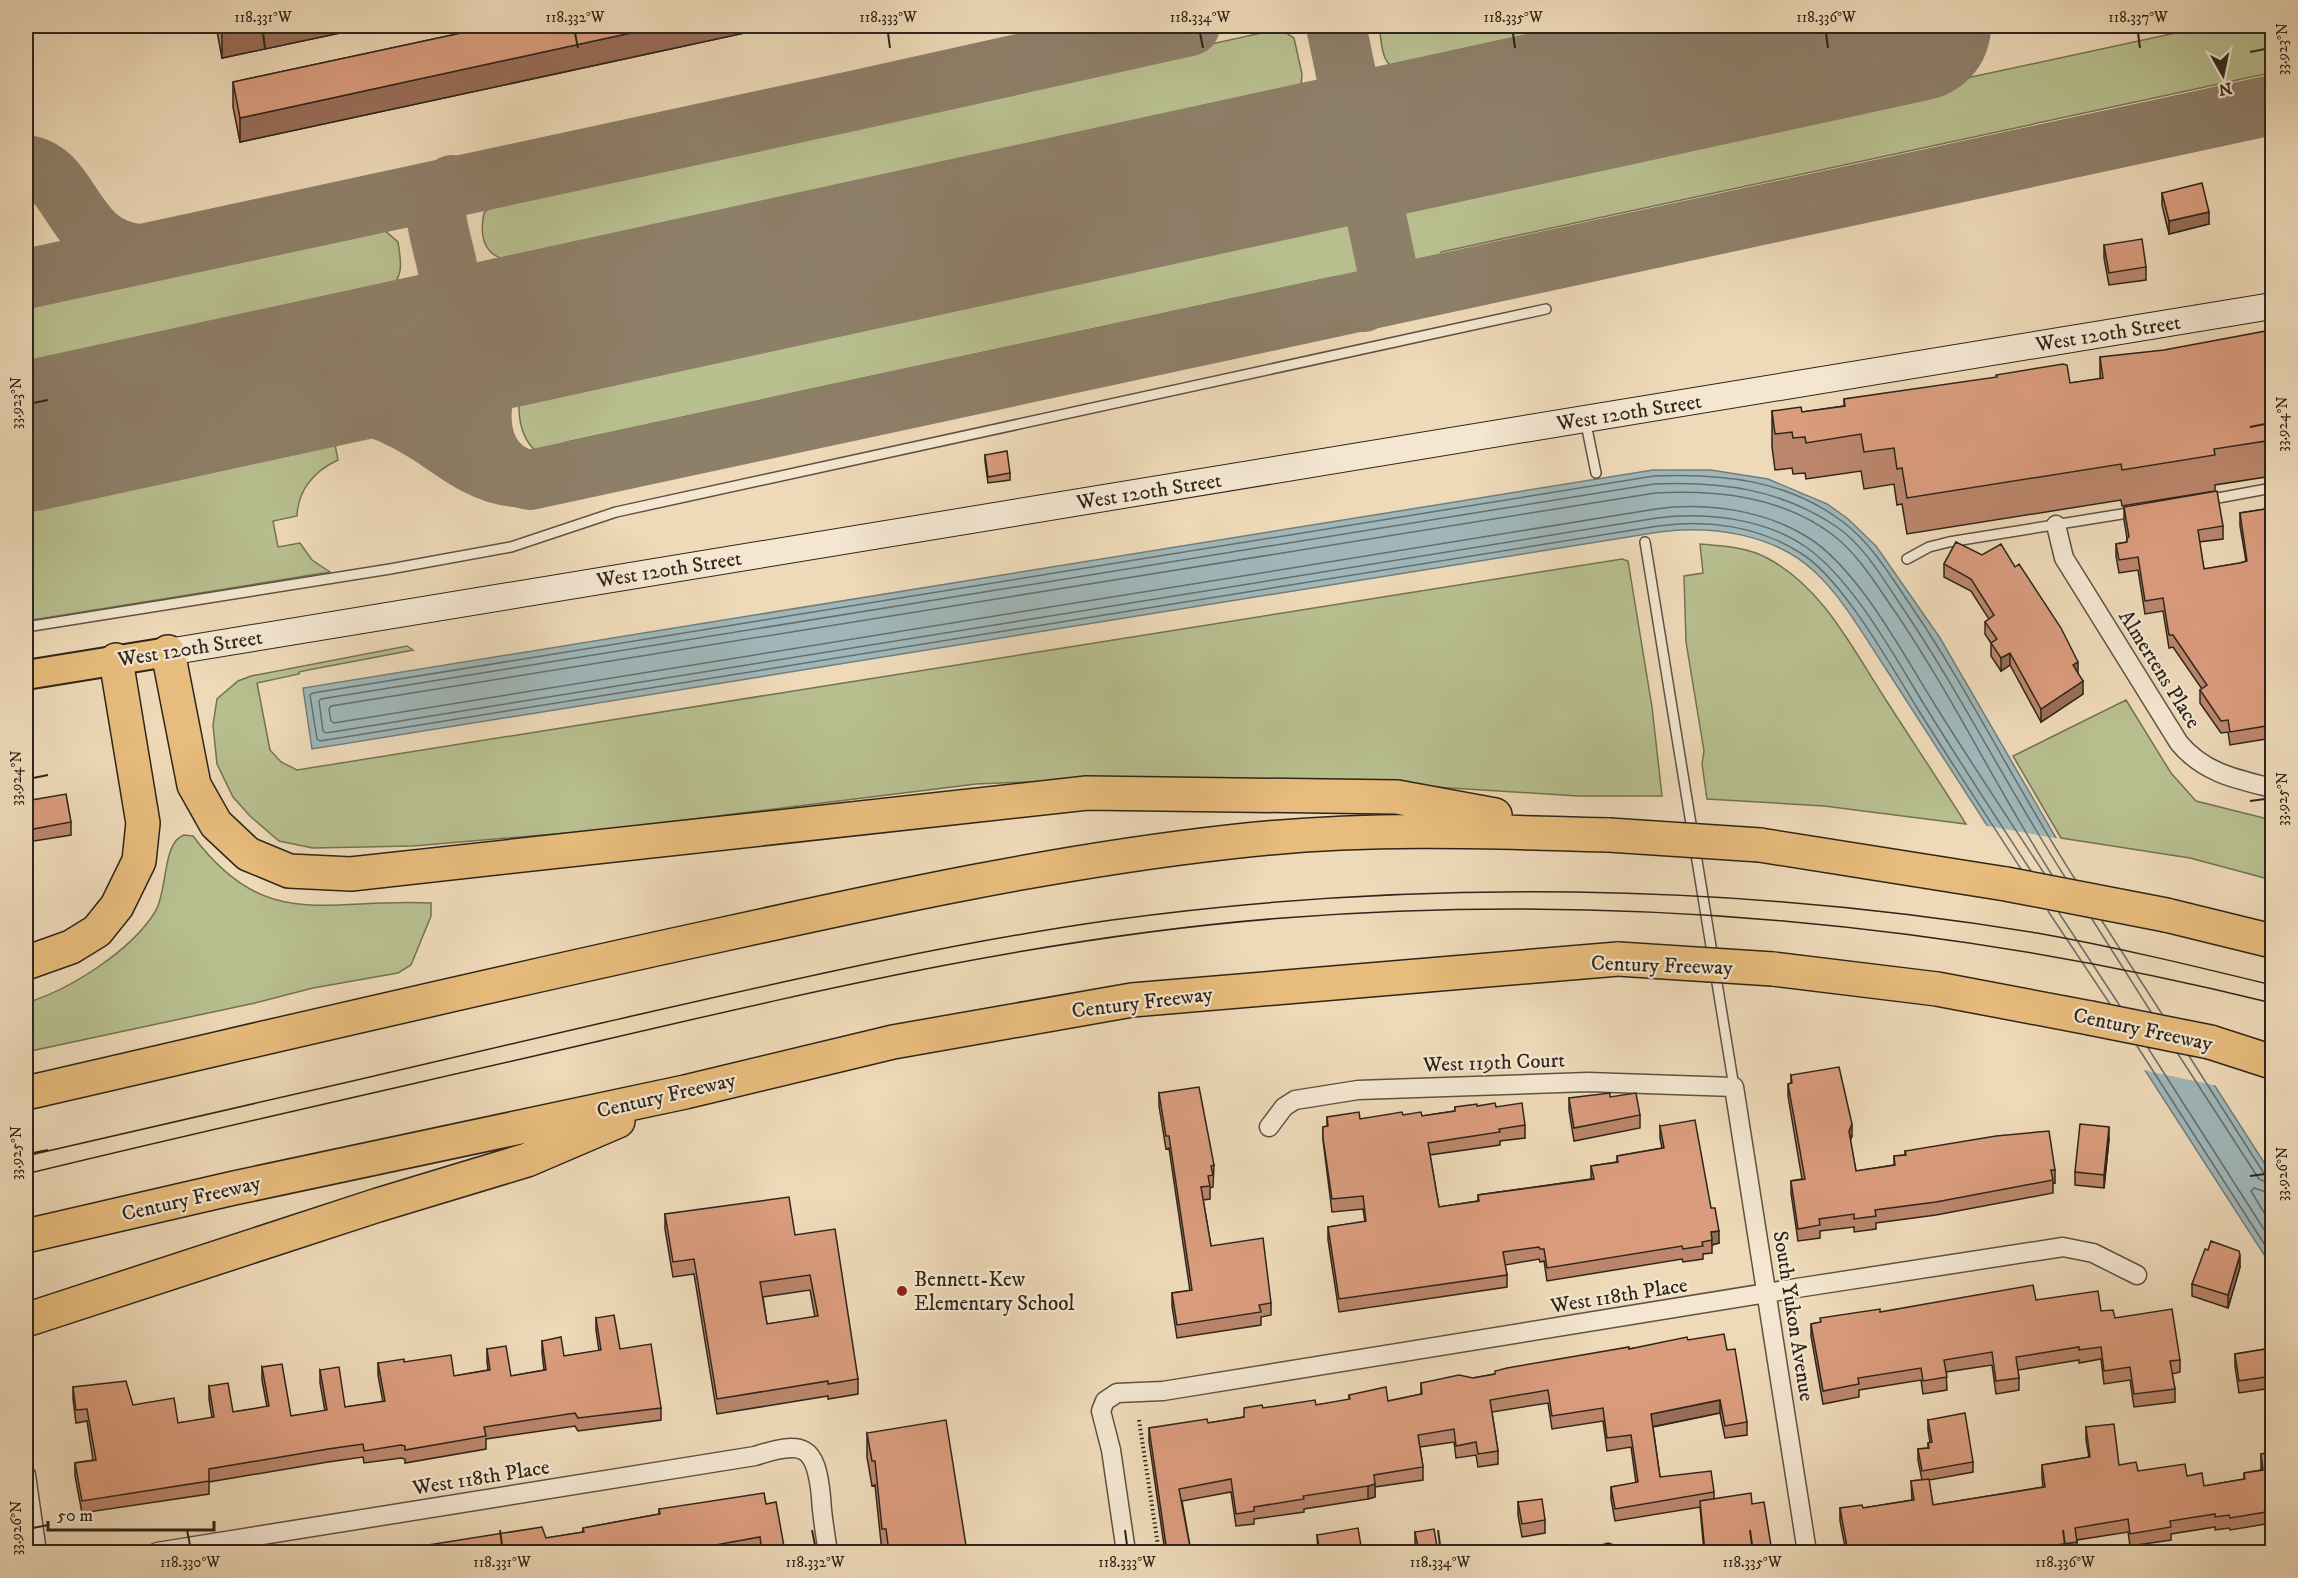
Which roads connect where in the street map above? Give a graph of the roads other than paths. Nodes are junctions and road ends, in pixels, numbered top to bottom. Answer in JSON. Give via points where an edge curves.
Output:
{"nodes":[{"id":1,"x":2272,"y":306,"type":"edge"},
{"id":2,"x":1546,"y":309,"type":"dead end"},
{"id":3,"x":1585,"y":419,"type":"junction"},
{"id":4,"x":1596,"y":473,"type":"dead end"},
{"id":5,"x":2272,"y":488,"type":"edge"},
{"id":6,"x":2193,"y":502,"type":"edge"},
{"id":7,"x":2147,"y":510,"type":"edge"},
{"id":8,"x":2056,"y":525,"type":"junction"},
{"id":9,"x":1646,"y":542,"type":"dead end"},
{"id":10,"x":1907,"y":559,"type":"dead end"},
{"id":11,"x":26,"y":627,"type":"edge"},
{"id":12,"x":168,"y":652,"type":"junction"},
{"id":13,"x":116,"y":660,"type":"junction"},
{"id":14,"x":26,"y":675,"type":"edge"},
{"id":15,"x":2272,"y":788,"type":"edge"},
{"id":16,"x":1609,"y":835,"type":"junction"},
{"id":17,"x":2272,"y":941,"type":"edge"},
{"id":18,"x":26,"y":963,"type":"edge"},
{"id":19,"x":2272,"y":1062,"type":"edge"},
{"id":20,"x":1734,"y":1087,"type":"junction"},
{"id":21,"x":685,"y":1092,"type":"junction"},
{"id":22,"x":26,"y":1093,"type":"edge"},
{"id":23,"x":1269,"y":1127,"type":"dead end"},
{"id":24,"x":26,"y":1236,"type":"edge"},
{"id":25,"x":2137,"y":1275,"type":"dead end"},
{"id":26,"x":1768,"y":1293,"type":"junction"},
{"id":27,"x":26,"y":1320,"type":"edge"},
{"id":28,"x":26,"y":1475,"type":"edge"},
{"id":29,"x":37,"y":1552,"type":"edge"},
{"id":30,"x":157,"y":1552,"type":"edge"},
{"id":31,"x":828,"y":1552,"type":"edge"},
{"id":32,"x":1126,"y":1552,"type":"edge"},
{"id":33,"x":1807,"y":1552,"type":"edge"}],
"edges":[{"from":1,"to":3,"type":"main road","name":"West 120th Street"},
{"from":2,"to":11,"type":"lane","via":[[616,512],[511,547]]},
{"from":3,"to":4,"type":"lane"},
{"from":3,"to":12,"type":"main road","name":"West 120th Street"},
{"from":5,"to":6,"type":"lane"},
{"from":7,"to":8,"type":"lane"},
{"from":8,"to":10,"type":"lane","via":[[1949,542]]},
{"from":8,"to":15,"type":"street","name":"Almertens Place","via":[[2064,558],[2190,757],[2215,773]]},
{"from":9,"to":20,"type":"lane"},
{"from":12,"to":13,"type":"main road","name":"West 120th Street"},
{"from":12,"to":16,"type":"highway","via":[[194,785],[205,805],[216,824],[248,854],[289,871],[351,874],[1087,793],[1397,797]]},
{"from":13,"to":14,"type":"main road","name":"West 120th Street"},
{"from":13,"to":18,"type":"highway","via":[[143,823],[139,861],[117,906],[97,931],[71,948]]},
{"from":16,"to":17,"type":"highway","bridge":true,"via":[[1760,845],[2006,884],[2166,915]]},
{"from":16,"to":22,"type":"highway","via":[[1414,830],[1232,841],[1067,865],[632,954]]},
{"from":19,"to":21,"type":"highway","name":"Century Freeway","bridge":true,"via":[[2210,1042],[1937,989],[1773,969],[1618,959],[1132,1000],[893,1042]]},
{"from":20,"to":23,"type":"street","name":"West 119th Court","via":[[1588,1082],[1358,1090],[1295,1100],[1284,1107]]},
{"from":20,"to":26,"type":"street","name":"South Yukon Avenue"},
{"from":21,"to":24,"type":"highway","name":"Century Freeway"},
{"from":21,"to":27,"type":"highway","via":[[527,1160],[378,1204]]},
{"from":25,"to":26,"type":"street","name":"West 118th Place","via":[[2093,1253],[2063,1247]]},
{"from":26,"to":32,"type":"street","name":"West 118th Place","via":[[1175,1389],[1117,1394],[1105,1401],[1101,1411],[1111,1449]]},
{"from":26,"to":33,"type":"street","name":"South Yukon Avenue"},
{"from":28,"to":29,"type":"street"},
{"from":30,"to":31,"type":"street","name":"West 118th Place","via":[[755,1456],[780,1448],[798,1448],[811,1454],[818,1467]]}]}
